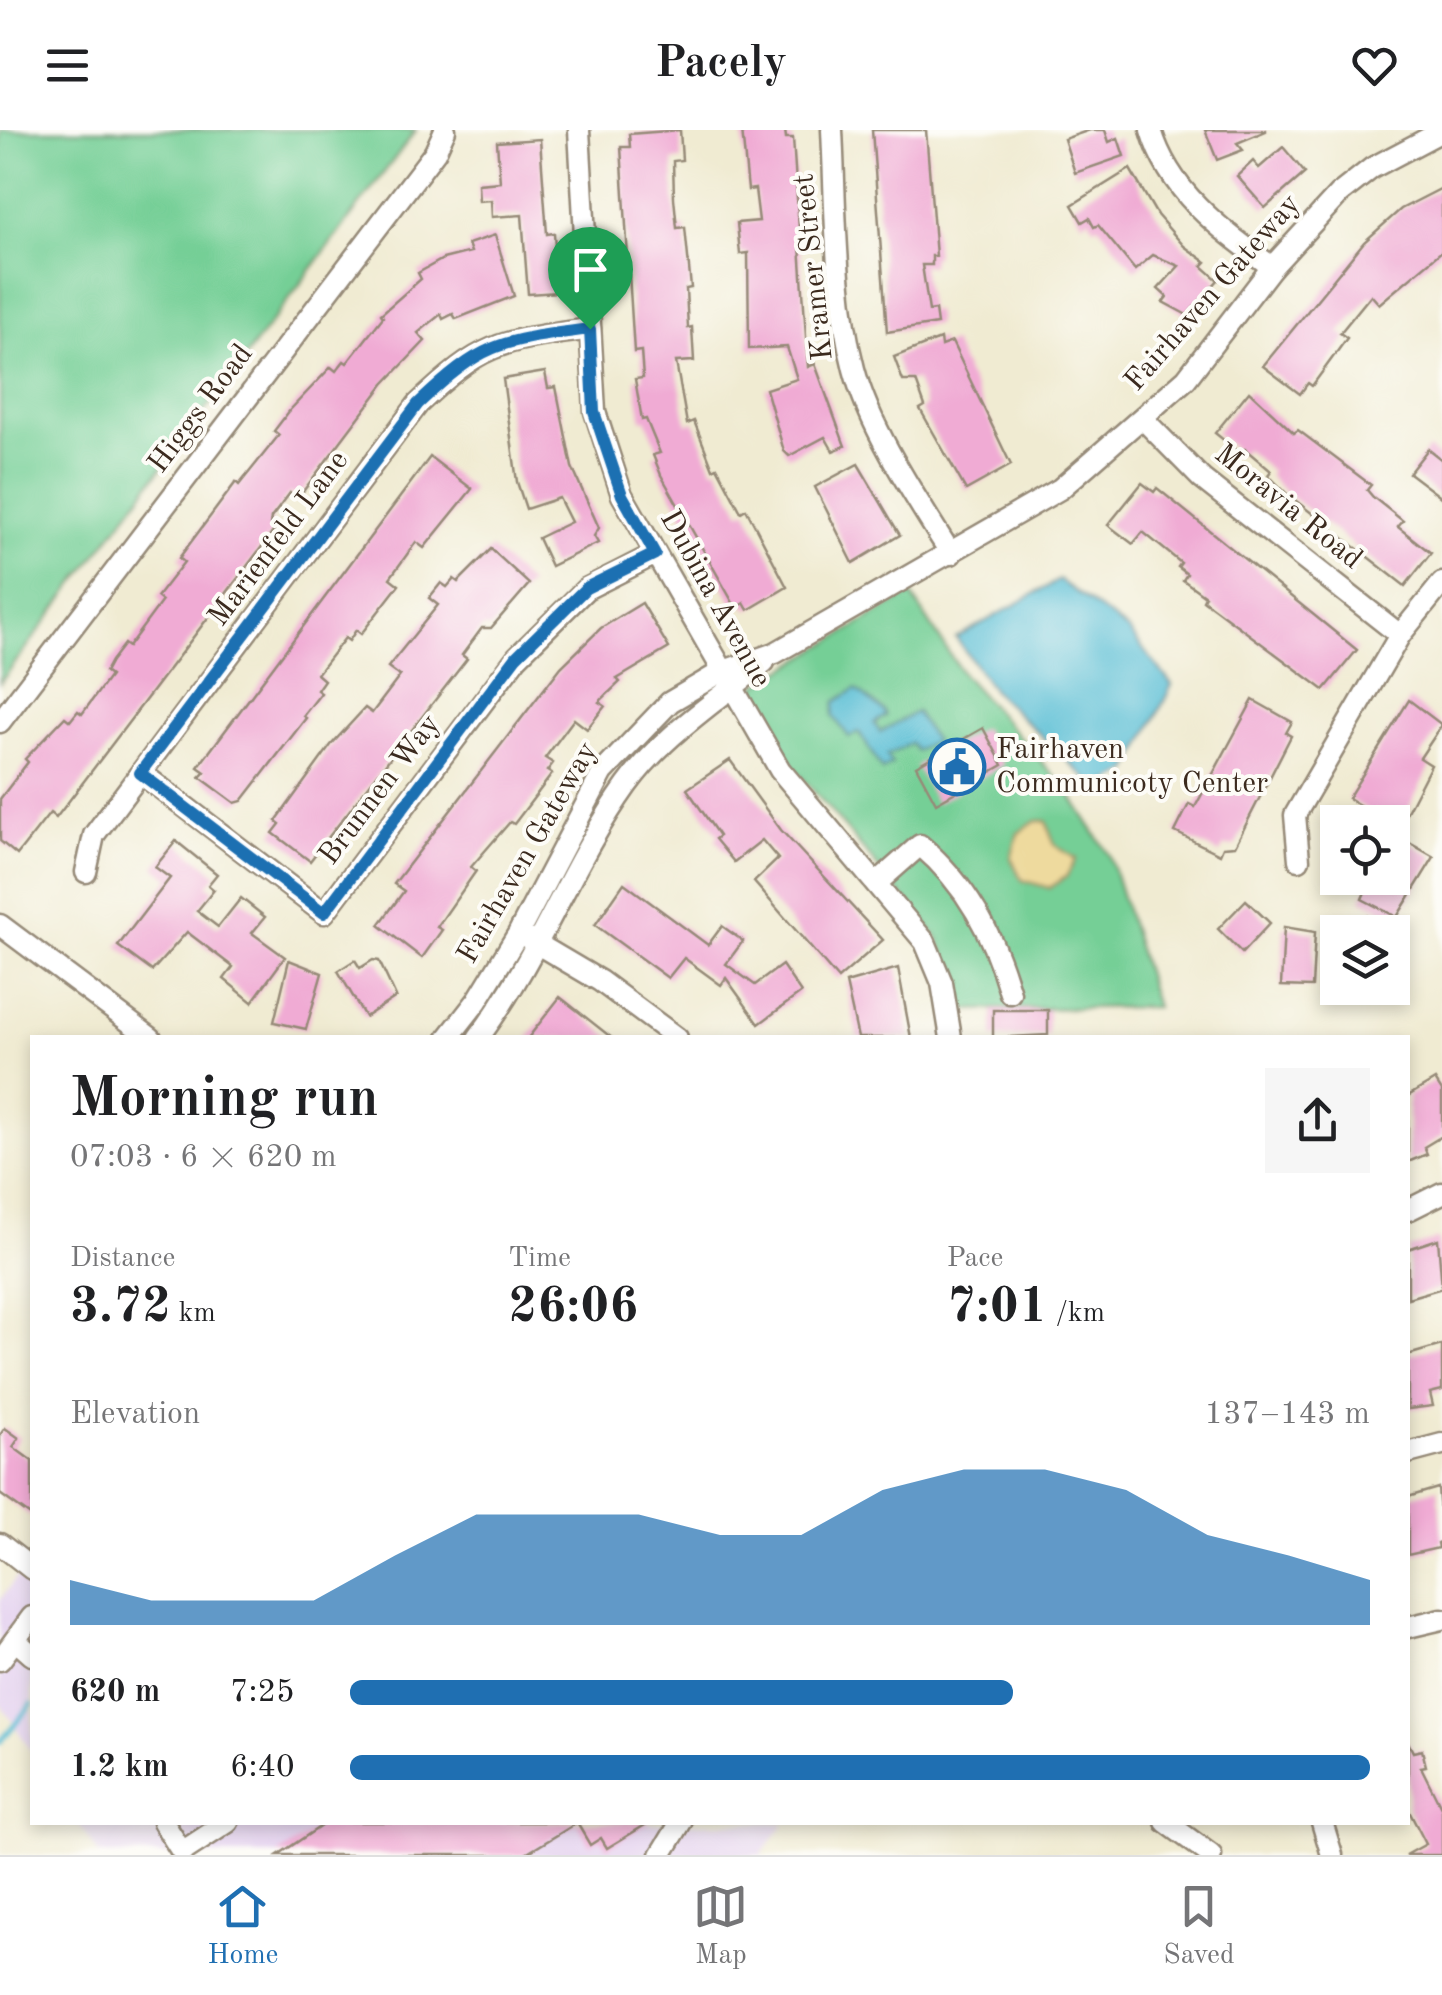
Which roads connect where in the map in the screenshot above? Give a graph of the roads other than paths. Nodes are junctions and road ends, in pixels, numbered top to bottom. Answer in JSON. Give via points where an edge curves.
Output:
{"nodes":[{"id":1,"x":445,"y":130,"type":"edge"},
{"id":2,"x":579,"y":130,"type":"edge"},
{"id":3,"x":832,"y":130,"type":"edge"},
{"id":4,"x":1151,"y":130,"type":"edge"},
{"id":5,"x":1441,"y":131,"type":"edge"},
{"id":6,"x":1272,"y":267,"type":"junction"},
{"id":7,"x":590,"y":329,"type":"junction"},
{"id":8,"x":1143,"y":419,"type":"junction"},
{"id":9,"x":655,"y":554,"type":"junction"},
{"id":10,"x":951,"y":554,"type":"junction"},
{"id":11,"x":1442,"y":583,"type":"edge"},
{"id":12,"x":1400,"y":635,"type":"junction"},
{"id":13,"x":726,"y":680,"type":"junction"},
{"id":14,"x":0,"y":722,"type":"edge"},
{"id":15,"x":140,"y":773,"type":"junction"},
{"id":16,"x":1299,"y":860,"type":"dead end"},
{"id":17,"x":86,"y":872,"type":"dead end"},
{"id":18,"x":878,"y":882,"type":"junction"},
{"id":19,"x":0,"y":924,"type":"edge"},
{"id":20,"x":518,"y":934,"type":"junction"},
{"id":21,"x":538,"y":944,"type":"junction"},
{"id":22,"x":1010,"y":993,"type":"dead end"},
{"id":23,"x":147,"y":1035,"type":"edge"},
{"id":24,"x":450,"y":1035,"type":"edge"},
{"id":25,"x":480,"y":1035,"type":"edge"},
{"id":26,"x":673,"y":1035,"type":"edge"},
{"id":27,"x":950,"y":1035,"type":"edge"},
{"id":28,"x":1442,"y":1192,"type":"edge"},
{"id":29,"x":1410,"y":1209,"type":"edge"},
{"id":30,"x":1442,"y":1444,"type":"edge"},
{"id":31,"x":1410,"y":1453,"type":"edge"},
{"id":32,"x":0,"y":1544,"type":"edge"},
{"id":33,"x":30,"y":1566,"type":"edge"},
{"id":34,"x":1442,"y":1619,"type":"edge"},
{"id":35,"x":30,"y":1620,"type":"edge"},
{"id":36,"x":1410,"y":1627,"type":"edge"},
{"id":37,"x":14,"y":1640,"type":"junction"},
{"id":38,"x":30,"y":1653,"type":"edge"},
{"id":39,"x":0,"y":1660,"type":"edge"},
{"id":40,"x":166,"y":1825,"type":"edge"},
{"id":41,"x":223,"y":1825,"type":"edge"},
{"id":42,"x":679,"y":1825,"type":"edge"},
{"id":43,"x":1170,"y":1825,"type":"edge"},
{"id":44,"x":1323,"y":1825,"type":"edge"},
{"id":45,"x":662,"y":1855,"type":"edge"},
{"id":46,"x":1211,"y":1855,"type":"edge"},
{"id":47,"x":1332,"y":1855,"type":"edge"}],
"edges":[{"from":1,"to":14,"type":"street","name":"Higgs Road","via":[[435,152]]},
{"from":2,"to":7,"type":"street","name":"Dubina Avenue"},
{"from":3,"to":10,"type":"street","name":"Kramer Street","via":[[840,281],[854,371],[882,438]]},
{"from":4,"to":6,"type":"street","via":[[1184,192],[1220,230]]},
{"from":5,"to":6,"type":"street","name":"Fairhaven Gateway","via":[[1372,168]]},
{"from":6,"to":8,"type":"street","name":"Fairhaven Gateway","via":[[1210,351]]},
{"from":7,"to":9,"type":"street","name":"Dubina Avenue","via":[[594,412],[622,495]]},
{"from":7,"to":15,"type":"street","name":"Marienfeld Lane","via":[[511,339],[464,360],[418,404]]},
{"from":8,"to":10,"type":"street","name":"Fairhaven Gateway","via":[[1060,489]]},
{"from":8,"to":12,"type":"street","name":"Moravia Road","via":[[1202,479]]},
{"from":9,"to":13,"type":"street","name":"Dubina Avenue"},
{"from":9,"to":15,"type":"street","name":"Brunnen Way","via":[[586,588],[516,657],[324,913]]},
{"from":10,"to":13,"type":"street","name":"Fairhaven Gateway"},
{"from":11,"to":12,"type":"street"},
{"from":12,"to":16,"type":"street","via":[[1295,814]]},
{"from":13,"to":18,"type":"street","name":"Dubina Avenue","via":[[795,791]]},
{"from":13,"to":20,"type":"street","name":"Fairhaven Gateway","via":[[670,702],[603,772]]},
{"from":13,"to":21,"type":"street","name":"Fairhaven Gateway","via":[[626,787]]},
{"from":15,"to":17,"type":"street","name":"Marienfeld Lane","via":[[94,835]]},
{"from":18,"to":22,"type":"street","via":[[920,845],[971,902]]},
{"from":18,"to":27,"type":"street","name":"Dubina Avenue","via":[[925,942],[942,983]]},
{"from":19,"to":23,"type":"street"},
{"from":20,"to":21,"type":"street"},
{"from":20,"to":24,"type":"street","name":"Fairhaven Gateway"},
{"from":21,"to":25,"type":"street","name":"Fairhaven Gateway"},
{"from":21,"to":26,"type":"street"},
{"from":28,"to":29,"type":"street"},
{"from":30,"to":31,"type":"street"},
{"from":32,"to":33,"type":"street"},
{"from":34,"to":36,"type":"street"},
{"from":35,"to":37,"type":"street"},
{"from":37,"to":38,"type":"street"},
{"from":37,"to":39,"type":"street"},
{"from":40,"to":41,"type":"street","via":[[182,1852]]},
{"from":42,"to":45,"type":"street"},
{"from":43,"to":46,"type":"street"},
{"from":44,"to":47,"type":"street"}]}
